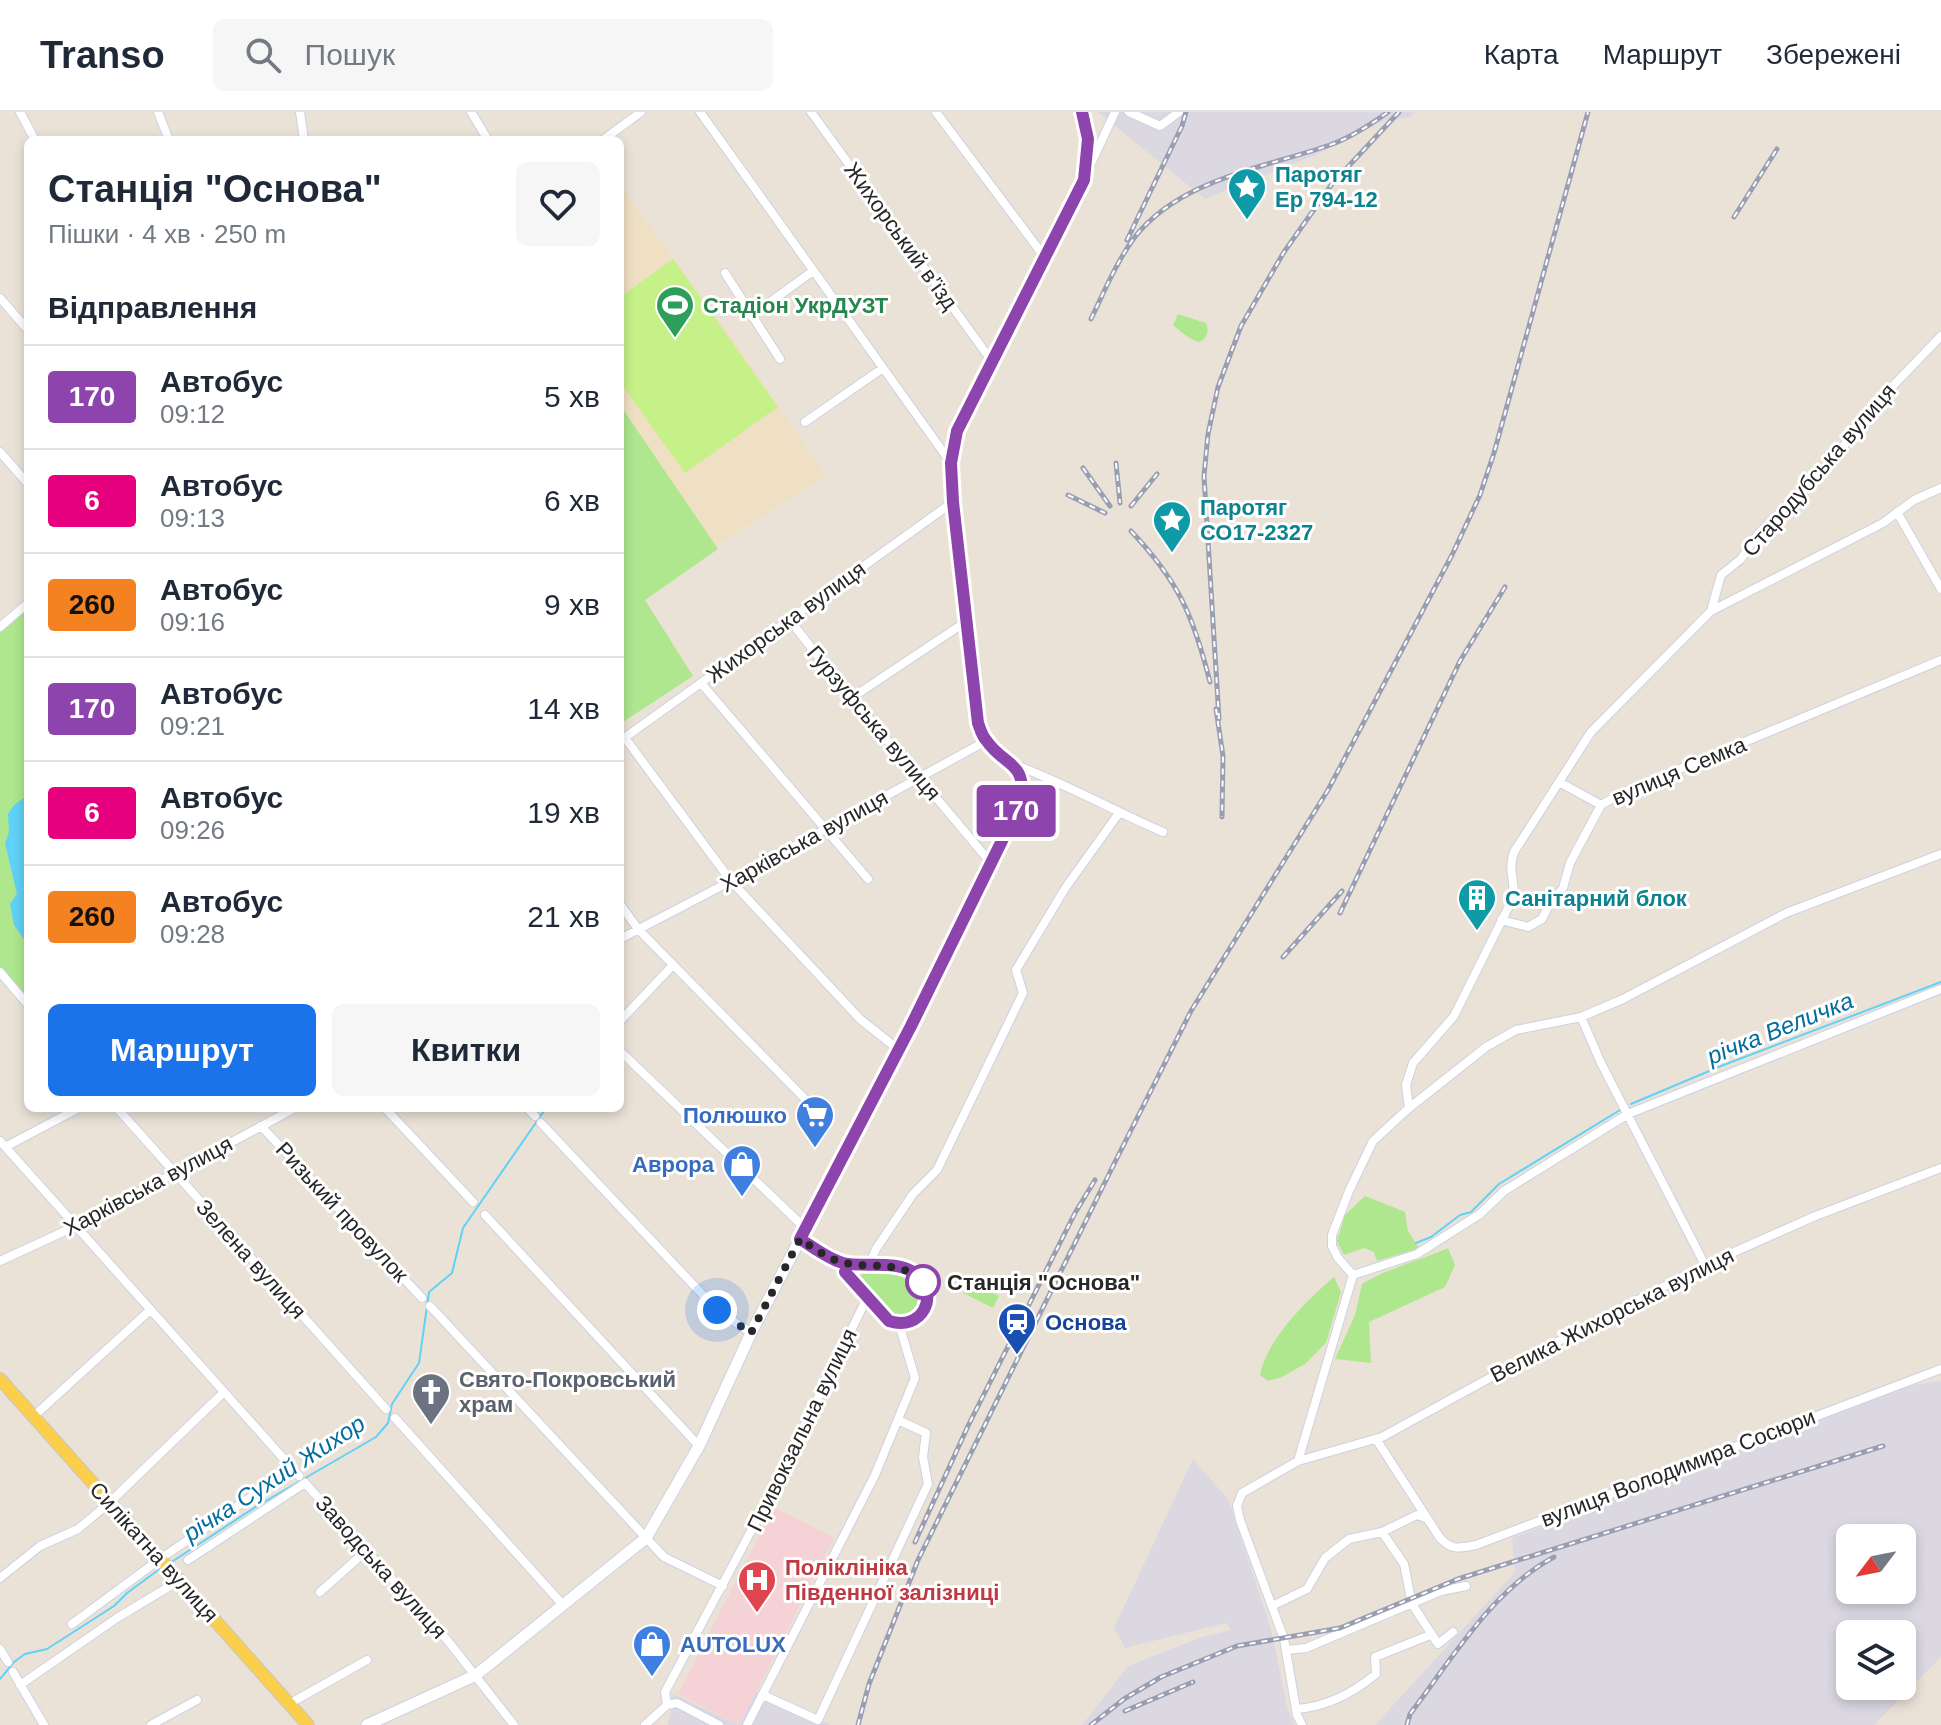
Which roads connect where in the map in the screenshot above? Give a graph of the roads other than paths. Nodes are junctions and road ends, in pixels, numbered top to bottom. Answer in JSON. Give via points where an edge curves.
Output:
{"nodes":[{"id":1,"x":20,"y":112,"type":"edge"},
{"id":2,"x":158,"y":112,"type":"edge"},
{"id":3,"x":300,"y":112,"type":"edge"},
{"id":4,"x":641,"y":112,"type":"edge"},
{"id":5,"x":700,"y":112,"type":"edge"},
{"id":6,"x":811,"y":112,"type":"edge"},
{"id":7,"x":936,"y":112,"type":"edge"},
{"id":8,"x":1082,"y":112,"type":"edge"},
{"id":9,"x":1115,"y":112,"type":"edge"},
{"id":10,"x":1129,"y":112,"type":"edge"},
{"id":11,"x":1179,"y":112,"type":"edge"},
{"id":12,"x":473,"y":113,"type":"edge"},
{"id":13,"x":33,"y":136,"type":"edge"},
{"id":14,"x":167,"y":136,"type":"edge"},
{"id":15,"x":303,"y":136,"type":"edge"},
{"id":16,"x":486,"y":136,"type":"edge"},
{"id":17,"x":608,"y":136,"type":"edge"},
{"id":18,"x":1084,"y":180,"type":"junction"},
{"id":19,"x":1046,"y":259,"type":"junction"},
{"id":20,"x":813,"y":271,"type":"junction"},
{"id":21,"x":725,"y":273,"type":"dead end"},
{"id":22,"x":0,"y":298,"type":"edge"},
{"id":23,"x":751,"y":316,"type":"junction"},
{"id":24,"x":24,"y":325,"type":"edge"},
{"id":25,"x":1941,"y":336,"type":"edge"},
{"id":26,"x":780,"y":359,"type":"dead end"},
{"id":27,"x":991,"y":360,"type":"junction"},
{"id":28,"x":883,"y":368,"type":"junction"},
{"id":29,"x":805,"y":422,"type":"dead end"},
{"id":30,"x":0,"y":452,"type":"edge"},
{"id":31,"x":951,"y":463,"type":"junction"},
{"id":32,"x":24,"y":479,"type":"edge"},
{"id":33,"x":1941,"y":488,"type":"edge"},
{"id":34,"x":953,"y":502,"type":"junction"},
{"id":35,"x":1897,"y":512,"type":"junction"},
{"id":36,"x":1941,"y":589,"type":"edge"},
{"id":37,"x":24,"y":606,"type":"edge"},
{"id":38,"x":1711,"y":611,"type":"junction"},
{"id":39,"x":790,"y":620,"type":"junction"},
{"id":40,"x":967,"y":621,"type":"junction"},
{"id":41,"x":0,"y":627,"type":"edge"},
{"id":42,"x":1941,"y":660,"type":"edge"},
{"id":43,"x":701,"y":683,"type":"junction"},
{"id":44,"x":850,"y":699,"type":"junction"},
{"id":45,"x":624,"y":738,"type":"edge"},
{"id":46,"x":986,"y":741,"type":"junction"},
{"id":47,"x":624,"y":742,"type":"edge"},
{"id":48,"x":1012,"y":764,"type":"junction"},
{"id":49,"x":920,"y":777,"type":"junction"},
{"id":50,"x":1559,"y":782,"type":"junction"},
{"id":51,"x":1601,"y":805,"type":"junction"},
{"id":52,"x":1119,"y":813,"type":"junction"},
{"id":53,"x":825,"y":829,"type":"junction"},
{"id":54,"x":1163,"y":832,"type":"dead end"},
{"id":55,"x":1941,"y":854,"type":"edge"},
{"id":56,"x":990,"y":862,"type":"junction"},
{"id":57,"x":868,"y":879,"type":"dead end"},
{"id":58,"x":731,"y":881,"type":"junction"},
{"id":59,"x":1513,"y":898,"type":"junction"},
{"id":60,"x":1549,"y":905,"type":"junction"},
{"id":61,"x":624,"y":910,"type":"edge"},
{"id":62,"x":1501,"y":920,"type":"junction"},
{"id":63,"x":638,"y":929,"type":"junction"},
{"id":64,"x":624,"y":937,"type":"edge"},
{"id":65,"x":673,"y":965,"type":"junction"},
{"id":66,"x":0,"y":972,"type":"edge"},
{"id":67,"x":1941,"y":989,"type":"edge"},
{"id":68,"x":24,"y":1000,"type":"edge"},
{"id":69,"x":624,"y":1017,"type":"edge"},
{"id":70,"x":1581,"y":1017,"type":"junction"},
{"id":71,"x":899,"y":1050,"type":"junction"},
{"id":72,"x":624,"y":1055,"type":"edge"},
{"id":73,"x":812,"y":1106,"type":"dead end"},
{"id":74,"x":1409,"y":1108,"type":"junction"},
{"id":75,"x":71,"y":1112,"type":"edge"},
{"id":76,"x":120,"y":1112,"type":"edge"},
{"id":77,"x":287,"y":1112,"type":"edge"},
{"id":78,"x":389,"y":1112,"type":"edge"},
{"id":79,"x":531,"y":1112,"type":"edge"},
{"id":80,"x":1628,"y":1114,"type":"junction"},
{"id":81,"x":261,"y":1126,"type":"junction"},
{"id":82,"x":3,"y":1144,"type":"edge"},
{"id":83,"x":1941,"y":1168,"type":"edge"},
{"id":84,"x":173,"y":1172,"type":"junction"},
{"id":85,"x":473,"y":1202,"type":"dead end"},
{"id":86,"x":485,"y":1215,"type":"dead end"},
{"id":87,"x":76,"y":1226,"type":"junction"},
{"id":88,"x":803,"y":1234,"type":"junction"},
{"id":89,"x":834,"y":1260,"type":"junction"},
{"id":90,"x":0,"y":1261,"type":"edge"},
{"id":91,"x":869,"y":1265,"type":"junction"},
{"id":92,"x":1705,"y":1265,"type":"junction"},
{"id":93,"x":1353,"y":1275,"type":"junction"},
{"id":94,"x":422,"y":1298,"type":"dead end"},
{"id":95,"x":867,"y":1298,"type":"junction"},
{"id":96,"x":430,"y":1306,"type":"dead end"},
{"id":97,"x":149,"y":1311,"type":"junction"},
{"id":98,"x":899,"y":1324,"type":"junction"},
{"id":99,"x":751,"y":1333,"type":"junction"},
{"id":100,"x":1941,"y":1369,"type":"edge"},
{"id":101,"x":0,"y":1379,"type":"edge"},
{"id":102,"x":223,"y":1393,"type":"junction"},
{"id":103,"x":386,"y":1409,"type":"dead end"},
{"id":104,"x":34,"y":1416,"type":"junction"},
{"id":105,"x":395,"y":1418,"type":"dead end"},
{"id":106,"x":898,"y":1420,"type":"junction"},
{"id":107,"x":1376,"y":1439,"type":"junction"},
{"id":108,"x":699,"y":1446,"type":"junction"},
{"id":109,"x":1298,"y":1461,"type":"junction"},
{"id":110,"x":109,"y":1503,"type":"junction"},
{"id":111,"x":1427,"y":1518,"type":"junction"},
{"id":112,"x":1382,"y":1532,"type":"junction"},
{"id":113,"x":646,"y":1538,"type":"junction"},
{"id":114,"x":366,"y":1551,"type":"junction"},
{"id":115,"x":188,"y":1560,"type":"dead end"},
{"id":116,"x":165,"y":1563,"type":"junction"},
{"id":117,"x":0,"y":1578,"type":"edge"},
{"id":118,"x":180,"y":1580,"type":"junction"},
{"id":119,"x":723,"y":1586,"type":"junction"},
{"id":120,"x":1466,"y":1586,"type":"dead end"},
{"id":121,"x":320,"y":1592,"type":"dead end"},
{"id":122,"x":1412,"y":1604,"type":"junction"},
{"id":123,"x":563,"y":1605,"type":"junction"},
{"id":124,"x":1272,"y":1606,"type":"junction"},
{"id":125,"x":72,"y":1624,"type":"dead end"},
{"id":126,"x":1453,"y":1632,"type":"dead end"},
{"id":127,"x":1430,"y":1635,"type":"junction"},
{"id":128,"x":1287,"y":1650,"type":"junction"},
{"id":129,"x":0,"y":1651,"type":"edge"},
{"id":130,"x":367,"y":1660,"type":"dead end"},
{"id":131,"x":8,"y":1662,"type":"dead end"},
{"id":132,"x":13,"y":1672,"type":"dead end"},
{"id":133,"x":476,"y":1675,"type":"junction"},
{"id":134,"x":20,"y":1685,"type":"junction"},
{"id":135,"x":763,"y":1695,"type":"junction"},
{"id":136,"x":197,"y":1700,"type":"dead end"},
{"id":137,"x":289,"y":1704,"type":"junction"},
{"id":138,"x":667,"y":1705,"type":"junction"},
{"id":139,"x":1296,"y":1709,"type":"junction"},
{"id":140,"x":44,"y":1725,"type":"edge"},
{"id":141,"x":151,"y":1725,"type":"edge"},
{"id":142,"x":308,"y":1725,"type":"edge"},
{"id":143,"x":367,"y":1725,"type":"edge"},
{"id":144,"x":514,"y":1725,"type":"edge"},
{"id":145,"x":645,"y":1725,"type":"edge"},
{"id":146,"x":719,"y":1725,"type":"edge"},
{"id":147,"x":747,"y":1725,"type":"edge"},
{"id":148,"x":1302,"y":1725,"type":"edge"}],
"edges":[{"from":1,"to":13,"type":"street"},
{"from":2,"to":14,"type":"street"},
{"from":3,"to":15,"type":"street"},
{"from":4,"to":17,"type":"street"},
{"from":5,"to":20,"type":"street"},
{"from":6,"to":27,"type":"street","name":"Жихорський в’їзд"},
{"from":7,"to":19,"type":"street"},
{"from":8,"to":18,"type":"main road","via":[[1088,139]]},
{"from":9,"to":18,"type":"street"},
{"from":10,"to":11,"type":"street","via":[[1160,126]]},
{"from":12,"to":16,"type":"street"},
{"from":18,"to":19,"type":"main road"},
{"from":19,"to":27,"type":"main road"},
{"from":20,"to":23,"type":"street"},
{"from":20,"to":28,"type":"street"},
{"from":21,"to":23,"type":"street"},
{"from":22,"to":24,"type":"street"},
{"from":23,"to":26,"type":"street"},
{"from":25,"to":38,"type":"street","name":"Стародубська вулиця","via":[[1721,575]]},
{"from":27,"to":31,"type":"main road","via":[[957,431]]},
{"from":28,"to":29,"type":"street"},
{"from":28,"to":31,"type":"street"},
{"from":30,"to":32,"type":"street"},
{"from":31,"to":34,"type":"main road"},
{"from":33,"to":35,"type":"street"},
{"from":34,"to":39,"type":"street","name":"Жихорська вулиця"},
{"from":34,"to":40,"type":"main road"},
{"from":35,"to":36,"type":"street"},
{"from":35,"to":38,"type":"street"},
{"from":37,"to":41,"type":"street"},
{"from":38,"to":50,"type":"street","via":[[1591,732]]},
{"from":39,"to":43,"type":"street","name":"Жихорська вулиця"},
{"from":39,"to":44,"type":"street","name":"Гурзуфська вулиця"},
{"from":40,"to":44,"type":"street"},
{"from":40,"to":46,"type":"main road","via":[[978,723]]},
{"from":42,"to":51,"type":"street","name":"вулиця Семка"},
{"from":43,"to":45,"type":"street","name":"Жихорська вулиця"},
{"from":43,"to":53,"type":"street"},
{"from":44,"to":49,"type":"street","name":"Гурзуфська вулиця"},
{"from":46,"to":48,"type":"main road"},
{"from":46,"to":49,"type":"street","name":"Харківська вулиця"},
{"from":47,"to":58,"type":"street"},
{"from":48,"to":52,"type":"street"},
{"from":48,"to":56,"type":"main road","via":[[1023,788],[1021,802]]},
{"from":49,"to":53,"type":"street","name":"Харківська вулиця"},
{"from":49,"to":56,"type":"street","name":"Гурзуфська вулиця"},
{"from":50,"to":51,"type":"street"},
{"from":50,"to":59,"type":"street","via":[[1514,852]]},
{"from":51,"to":60,"type":"street","name":"вулиця Семка","via":[[1570,863],[1563,888]]},
{"from":52,"to":54,"type":"street"},
{"from":52,"to":91,"type":"street","via":[[1016,970],[1023,993],[969,1107],[937,1170],[913,1194]]},
{"from":53,"to":57,"type":"street"},
{"from":53,"to":58,"type":"street","name":"Харківська вулиця"},
{"from":55,"to":70,"type":"street","via":[[1786,913]]},
{"from":56,"to":71,"type":"main road"},
{"from":58,"to":63,"type":"street","name":"Харківська вулиця"},
{"from":58,"to":71,"type":"street","via":[[860,1019]]},
{"from":59,"to":60,"type":"street"},
{"from":59,"to":62,"type":"street"},
{"from":60,"to":62,"type":"street","via":[[1542,919],[1528,927]]},
{"from":61,"to":63,"type":"street"},
{"from":62,"to":74,"type":"street","via":[[1454,1016],[1413,1063],[1406,1085]]},
{"from":63,"to":64,"type":"street","name":"Харківська вулиця"},
{"from":63,"to":65,"type":"street"},
{"from":65,"to":69,"type":"street"},
{"from":65,"to":73,"type":"street"},
{"from":66,"to":68,"type":"street"},
{"from":67,"to":80,"type":"street"},
{"from":70,"to":74,"type":"street","via":[[1516,1030]]},
{"from":70,"to":80,"type":"street"},
{"from":71,"to":88,"type":"main road"},
{"from":72,"to":88,"type":"street","name":"Привокзальна вулиця"},
{"from":74,"to":93,"type":"street","via":[[1373,1141],[1332,1235],[1338,1258]]},
{"from":75,"to":82,"type":"street"},
{"from":76,"to":84,"type":"street","name":"Зелена вулиця"},
{"from":77,"to":81,"type":"street","name":"Харківська вулиця"},
{"from":78,"to":85,"type":"street"},
{"from":79,"to":99,"type":"street","via":[[717,1310]]},
{"from":80,"to":92,"type":"street"},
{"from":80,"to":93,"type":"street","via":[[1504,1191],[1480,1214],[1417,1254]]},
{"from":81,"to":84,"type":"street","name":"Харківська вулиця"},
{"from":81,"to":94,"type":"street","name":"Ризький провулок"},
{"from":82,"to":87,"type":"street"},
{"from":83,"to":92,"type":"street","name":"Велика Жихорська вулиця"},
{"from":84,"to":87,"type":"street","name":"Харківська вулиця"},
{"from":84,"to":103,"type":"street","name":"Зелена вулиця"},
{"from":86,"to":108,"type":"street"},
{"from":87,"to":90,"type":"street","name":"Харківська вулиця"},
{"from":87,"to":97,"type":"street"},
{"from":88,"to":89,"type":"street","name":"Привокзальна вулиця"},
{"from":88,"to":99,"type":"main road"},
{"from":89,"to":91,"type":"street","name":"Привокзальна вулиця"},
{"from":89,"to":95,"type":"street","name":"Привокзальна вулиця"},
{"from":91,"to":98,"type":"street","name":"Привокзальна вулиця","via":[[906,1269],[923,1282],[928,1298],[924,1311]]},
{"from":92,"to":107,"type":"street","name":"Велика Жихорська вулиця"},
{"from":93,"to":109,"type":"street"},
{"from":95,"to":98,"type":"street","name":"Привокзальна вулиця"},
{"from":95,"to":119,"type":"street","name":"Привокзальна вулиця"},
{"from":96,"to":113,"type":"street"},
{"from":97,"to":102,"type":"street"},
{"from":97,"to":104,"type":"street"},
{"from":98,"to":106,"type":"street","via":[[915,1378]]},
{"from":99,"to":108,"type":"main road"},
{"from":100,"to":111,"type":"street","name":"вулиця Володимира Сосюри","via":[[1476,1545],[1448,1546]]},
{"from":101,"to":104,"type":"main road","name":"Силікатна вулиця"},
{"from":102,"to":110,"type":"street"},
{"from":102,"to":116,"type":"street","via":[[295,1472]]},
{"from":104,"to":110,"type":"main road","name":"Силікатна вулиця"},
{"from":105,"to":123,"type":"street"},
{"from":106,"to":135,"type":"street"},
{"from":106,"to":135,"type":"street","via":[[926,1433],[928,1484],[818,1720]]},
{"from":107,"to":109,"type":"street","name":"Велика Жихорська вулиця"},
{"from":107,"to":111,"type":"street"},
{"from":108,"to":113,"type":"main road"},
{"from":109,"to":124,"type":"street","name":"Велика Жихорська вулиця","via":[[1242,1493],[1237,1506]]},
{"from":110,"to":116,"type":"main road","name":"Силікатна вулиця"},
{"from":110,"to":117,"type":"street"},
{"from":111,"to":112,"type":"street","via":[[1417,1515]]},
{"from":112,"to":122,"type":"street","via":[[1404,1564]]},
{"from":112,"to":124,"type":"street","via":[[1349,1539],[1325,1558],[1307,1589]]},
{"from":113,"to":119,"type":"street","via":[[664,1557]]},
{"from":113,"to":123,"type":"main road"},
{"from":114,"to":115,"type":"street","name":"Заводська вулиця","via":[[305,1483]]},
{"from":114,"to":121,"type":"street"},
{"from":114,"to":133,"type":"street","name":"Заводська вулиця"},
{"from":116,"to":118,"type":"main road","name":"Силікатна вулиця"},
{"from":116,"to":125,"type":"street"},
{"from":118,"to":134,"type":"street"},
{"from":118,"to":137,"type":"main road","name":"Силікатна вулиця"},
{"from":119,"to":138,"type":"street","name":"Привокзальна вулиця","via":[[665,1692]]},
{"from":120,"to":122,"type":"street"},
{"from":122,"to":127,"type":"street"},
{"from":122,"to":128,"type":"street","via":[[1306,1648]]},
{"from":123,"to":133,"type":"main road"},
{"from":124,"to":128,"type":"street","name":"Велика Жихорська вулиця"},
{"from":126,"to":127,"type":"street","via":[[1438,1644]]},
{"from":127,"to":139,"type":"street","via":[[1375,1657],[1376,1674],[1361,1687],[1318,1708]]},
{"from":128,"to":139,"type":"street","name":"Велика Жихорська вулиця"},
{"from":129,"to":131,"type":"street"},
{"from":130,"to":137,"type":"street"},
{"from":132,"to":134,"type":"street"},
{"from":133,"to":143,"type":"main road"},
{"from":133,"to":144,"type":"street","name":"Заводська вулиця"},
{"from":134,"to":140,"type":"street"},
{"from":135,"to":147,"type":"street"},
{"from":136,"to":141,"type":"street"},
{"from":137,"to":142,"type":"main road","name":"Силікатна вулиця"},
{"from":138,"to":145,"type":"street"},
{"from":138,"to":146,"type":"street","via":[[677,1703]]},
{"from":139,"to":148,"type":"street","name":"Велика Жихорська вулиця"}]}
